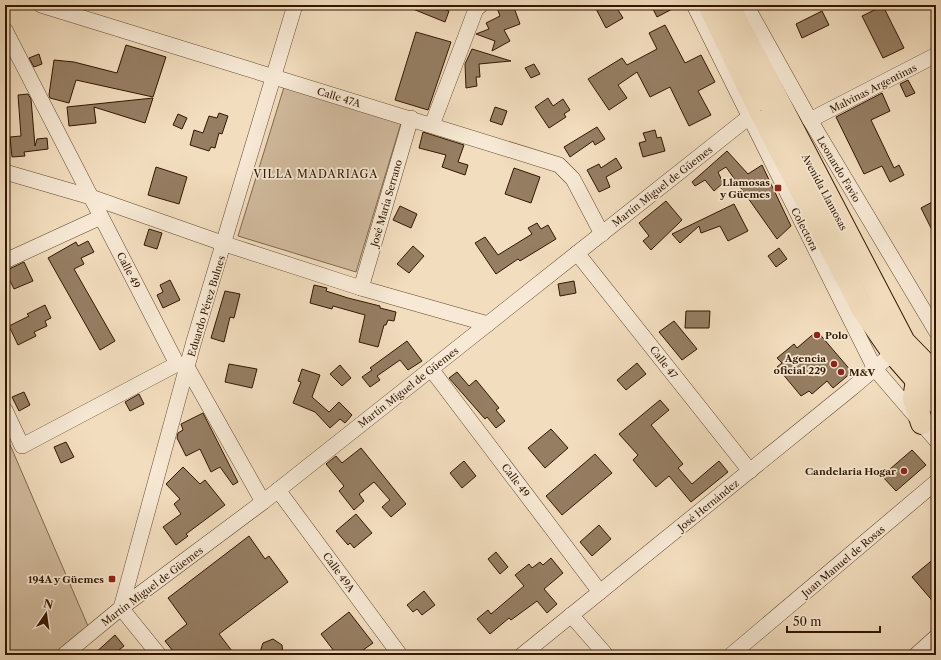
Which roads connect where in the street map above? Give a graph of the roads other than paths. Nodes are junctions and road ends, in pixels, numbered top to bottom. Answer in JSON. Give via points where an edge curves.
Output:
{"nodes":[{"id":1,"x":41,"y":5,"type":"edge"},
{"id":2,"x":295,"y":5,"type":"edge"},
{"id":3,"x":481,"y":5,"type":"edge"},
{"id":4,"x":694,"y":5,"type":"edge"},
{"id":5,"x":709,"y":5,"type":"edge"},
{"id":6,"x":728,"y":5,"type":"edge"},
{"id":7,"x":746,"y":5,"type":"edge"},
{"id":8,"x":5,"y":30,"type":"edge"},
{"id":9,"x":936,"y":55,"type":"edge"},
{"id":10,"x":274,"y":77,"type":"junction"},
{"id":11,"x":749,"y":117,"type":"junction"},
{"id":12,"x":410,"y":118,"type":"junction"},
{"id":13,"x":810,"y":120,"type":"junction"},
{"id":14,"x":432,"y":125,"type":"junction"},
{"id":15,"x":5,"y":172,"type":"edge"},
{"id":16,"x":91,"y":197,"type":"junction"},
{"id":17,"x":101,"y":217,"type":"junction"},
{"id":18,"x":602,"y":234,"type":"junction"},
{"id":19,"x":225,"y":244,"type":"junction"},
{"id":20,"x":577,"y":253,"type":"junction"},
{"id":21,"x":5,"y":261,"type":"edge"},
{"id":22,"x":361,"y":288,"type":"junction"},
{"id":23,"x":488,"y":324,"type":"junction"},
{"id":24,"x":936,"y":331,"type":"edge"},
{"id":25,"x":893,"y":353,"type":"junction"},
{"id":26,"x":182,"y":366,"type":"junction"},
{"id":27,"x":431,"y":369,"type":"junction"},
{"id":28,"x":875,"y":369,"type":"junction"},
{"id":29,"x":929,"y":375,"type":"edge"},
{"id":30,"x":936,"y":402,"type":"edge"},
{"id":31,"x":5,"y":410,"type":"edge"},
{"id":32,"x":922,"y":423,"type":"junction"},
{"id":33,"x":936,"y":440,"type":"edge"},
{"id":34,"x":750,"y":471,"type":"junction"},
{"id":35,"x":936,"y":482,"type":"edge"},
{"id":36,"x":278,"y":490,"type":"junction"},
{"id":37,"x":263,"y":502,"type":"junction"},
{"id":38,"x":600,"y":592,"type":"junction"},
{"id":39,"x":121,"y":608,"type":"junction"},
{"id":40,"x":571,"y":615,"type":"junction"},
{"id":41,"x":936,"y":637,"type":"edge"},
{"id":42,"x":64,"y":655,"type":"edge"},
{"id":43,"x":159,"y":655,"type":"edge"},
{"id":44,"x":400,"y":655,"type":"edge"},
{"id":45,"x":522,"y":655,"type":"edge"},
{"id":46,"x":606,"y":655,"type":"edge"},
{"id":47,"x":731,"y":655,"type":"edge"},
{"id":48,"x":916,"y":655,"type":"edge"}],
"edges":[{"from":1,"to":10,"type":"street","name":"Calle 47A"},
{"from":2,"to":10,"type":"street","name":"Eduardo Pérez Bulnes"},
{"from":3,"to":14,"type":"street","via":[[476,9]]},
{"from":4,"to":11,"type":"street","name":"Colectora"},
{"from":5,"to":25,"type":"highway","name":"Avenida Llamosas","via":[[760,111],[862,308]]},
{"from":6,"to":29,"type":"highway","name":"Avenida Llamosas","via":[[904,342]]},
{"from":7,"to":13,"type":"street","name":"Leonardo Favio"},
{"from":8,"to":16,"type":"street","name":"Calle 49"},
{"from":9,"to":13,"type":"street","name":"Malvinas Argentinas"},
{"from":10,"to":12,"type":"street","name":"Calle 47A"},
{"from":10,"to":19,"type":"street","name":"Eduardo Pérez Bulnes"},
{"from":11,"to":18,"type":"street","name":"Martín Miguel de Güemes"},
{"from":11,"to":28,"type":"street","name":"Colectora"},
{"from":12,"to":14,"type":"street","name":"Calle 47A"},
{"from":12,"to":22,"type":"street","name":"José María Serrano"},
{"from":13,"to":24,"type":"street","name":"Leonardo Favio"},
{"from":14,"to":18,"type":"street","name":"Calle 47A","via":[[559,164],[573,179]]},
{"from":15,"to":16,"type":"street"},
{"from":16,"to":17,"type":"street","name":"Calle 49"},
{"from":16,"to":19,"type":"street"},
{"from":17,"to":21,"type":"street"},
{"from":17,"to":26,"type":"street","name":"Calle 49"},
{"from":18,"to":20,"type":"street","name":"Martín Miguel de Güemes"},
{"from":19,"to":22,"type":"street"},
{"from":19,"to":26,"type":"street","name":"Eduardo Pérez Bulnes"},
{"from":20,"to":23,"type":"street","name":"Martín Miguel de Güemes"},
{"from":20,"to":34,"type":"street","name":"Calle 47"},
{"from":22,"to":23,"type":"street"},
{"from":23,"to":27,"type":"street","name":"Martín Miguel de Güemes"},
{"from":25,"to":28,"type":"street","name":"José Hernández"},
{"from":25,"to":29,"type":"highway","name":"Avenida Llamosas"},
{"from":26,"to":31,"type":"street","via":[[22,446]]},
{"from":26,"to":37,"type":"street","name":"Calle 49"},
{"from":26,"to":39,"type":"street","name":"Eduardo Pérez Bulnes"},
{"from":27,"to":36,"type":"street","name":"Martín Miguel de Güemes"},
{"from":27,"to":38,"type":"street","name":"Calle 49"},
{"from":28,"to":32,"type":"street","name":"Colectora"},
{"from":28,"to":34,"type":"street","name":"José Hernández"},
{"from":29,"to":30,"type":"highway","name":"Avenida Llamosas"},
{"from":29,"to":32,"type":"highway","via":[[914,399]]},
{"from":32,"to":33,"type":"street","name":"Colectora"},
{"from":34,"to":38,"type":"street","name":"José Hernández"},
{"from":35,"to":47,"type":"street","name":"Juan Manuel de Rosas"},
{"from":36,"to":37,"type":"street","name":"Martín Miguel de Güemes"},
{"from":36,"to":44,"type":"street","name":"Calle 49A"},
{"from":37,"to":39,"type":"street","name":"Martín Miguel de Güemes"},
{"from":38,"to":40,"type":"street","name":"José Hernández"},
{"from":39,"to":42,"type":"street","name":"Martín Miguel de Güemes"},
{"from":39,"to":43,"type":"street"},
{"from":40,"to":45,"type":"street","name":"José Hernández"},
{"from":40,"to":46,"type":"street"},
{"from":41,"to":48,"type":"street"}]}
